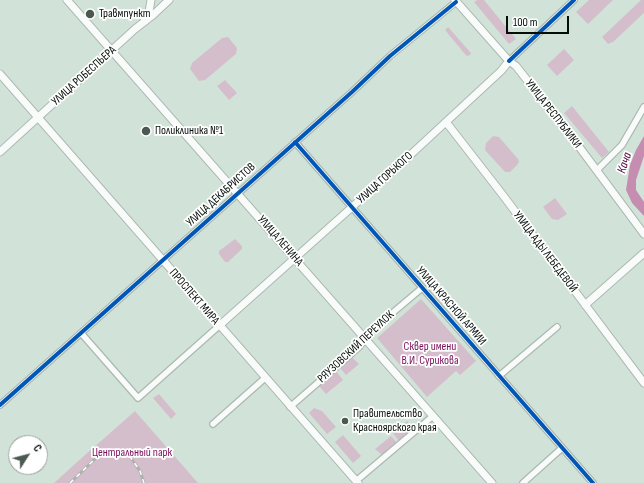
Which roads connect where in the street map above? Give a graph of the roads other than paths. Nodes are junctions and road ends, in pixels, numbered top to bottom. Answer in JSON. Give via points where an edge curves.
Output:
{"nodes":[{"id":1,"x":67,"y":0,"type":"edge"},
{"id":2,"x":151,"y":0,"type":"edge"},
{"id":3,"x":169,"y":0,"type":"edge"},
{"id":4,"x":574,"y":0,"type":"edge"},
{"id":5,"x":455,"y":1,"type":"edge"},
{"id":6,"x":135,"y":29,"type":"junction"},
{"id":7,"x":112,"y":51,"type":"junction"},
{"id":8,"x":509,"y":61,"type":"junction"},
{"id":9,"x":0,"y":74,"type":"edge"},
{"id":10,"x":644,"y":107,"type":"edge"},
{"id":11,"x":38,"y":117,"type":"junction"},
{"id":12,"x":446,"y":122,"type":"junction"},
{"id":13,"x":295,"y":142,"type":"junction"},
{"id":14,"x":0,"y":152,"type":"edge"},
{"id":15,"x":597,"y":170,"type":"junction"},
{"id":16,"x":238,"y":194,"type":"junction"},
{"id":17,"x":352,"y":208,"type":"junction"},
{"id":18,"x":644,"y":234,"type":"edge"},
{"id":19,"x":644,"y":253,"type":"edge"},
{"id":20,"x":295,"y":259,"type":"junction"},
{"id":21,"x":163,"y":260,"type":"junction"},
{"id":22,"x":422,"y":288,"type":"junction"},
{"id":23,"x":585,"y":305,"type":"junction"},
{"id":24,"x":220,"y":325,"type":"junction"},
{"id":25,"x":556,"y":327,"type":"dead end"},
{"id":26,"x":81,"y":333,"type":"junction"},
{"id":27,"x":365,"y":339,"type":"junction"},
{"id":28,"x":500,"y":376,"type":"junction"},
{"id":29,"x":265,"y":378,"type":"junction"},
{"id":30,"x":644,"y":383,"type":"edge"},
{"id":31,"x":0,"y":405,"type":"edge"},
{"id":32,"x":290,"y":406,"type":"junction"},
{"id":33,"x":433,"y":416,"type":"junction"},
{"id":34,"x":213,"y":424,"type":"dead end"},
{"id":35,"x":562,"y":448,"type":"junction"},
{"id":36,"x":357,"y":482,"type":"edge"},
{"id":37,"x":492,"y":483,"type":"edge"},
{"id":38,"x":523,"y":483,"type":"edge"},
{"id":39,"x":593,"y":483,"type":"edge"}],
"edges":[{"from":1,"to":7,"type":"main road","name":"УЛИЦА ЛЕНИНА"},
{"from":2,"to":6,"type":"main road","via":[[149,12]]},
{"from":3,"to":6,"type":"main road","name":"УЛИЦА РОБЕСПЬЕРА"},
{"from":4,"to":8,"type":"street","name":"УЛИЦА ГОРЬКОГО"},
{"from":5,"to":8,"type":"main road","name":"УЛИЦА РЕСПУБЛИКИ"},
{"from":5,"to":13,"type":"street","name":"УЛИЦА ДЕКАБРИСТОВ"},
{"from":6,"to":7,"type":"main road","name":"УЛИЦА РОБЕСПЬЕРА"},
{"from":7,"to":11,"type":"main road","name":"УЛИЦА РОБЕСПЬЕРА"},
{"from":7,"to":16,"type":"main road","name":"УЛИЦА ЛЕНИНА"},
{"from":8,"to":12,"type":"main road","name":"УЛИЦА ГОРЬКОГО"},
{"from":8,"to":15,"type":"main road","name":"УЛИЦА РЕСПУБЛИКИ","via":[[516,66]]},
{"from":9,"to":11,"type":"main road","name":"ПРОСПЕКТ МИРА"},
{"from":10,"to":15,"type":"street","via":[[622,145]]},
{"from":11,"to":14,"type":"main road","name":"УЛИЦА РОБЕСПЬЕРА"},
{"from":11,"to":21,"type":"main road","name":"ПРОСПЕКТ МИРА"},
{"from":12,"to":17,"type":"main road","name":"УЛИЦА ГОРЬКОГО"},
{"from":12,"to":23,"type":"main road","name":"УЛИЦА АДЫ ЛЕБЕДЕВОЙ"},
{"from":13,"to":16,"type":"street","name":"УЛИЦА ДЕКАБРИСТОВ"},
{"from":13,"to":17,"type":"street","name":"УЛИЦА КРАСНОЙ АРМИИ"},
{"from":15,"to":18,"type":"main road","name":"УЛИЦА РЕСПУБЛИКИ"},
{"from":16,"to":20,"type":"main road","name":"УЛИЦА ЛЕНИНА"},
{"from":16,"to":21,"type":"street","name":"УЛИЦА ДЕКАБРИСТОВ"},
{"from":17,"to":20,"type":"main road","name":"УЛИЦА ГОРЬКОГО"},
{"from":17,"to":22,"type":"street","name":"УЛИЦА КРАСНОЙ АРМИИ"},
{"from":19,"to":23,"type":"main road"},
{"from":20,"to":24,"type":"main road","name":"УЛИЦА ГОРЬКОГО"},
{"from":20,"to":27,"type":"main road","name":"УЛИЦА ЛЕНИНА"},
{"from":21,"to":24,"type":"main road","name":"ПРОСПЕКТ МИРА"},
{"from":21,"to":26,"type":"street","name":"УЛИЦА ДЕКАБРИСТОВ"},
{"from":22,"to":27,"type":"street","name":"РЯУЗОВСКИЙ ПЕРЕУЛОК"},
{"from":22,"to":28,"type":"street","name":"УЛИЦА КРАСНОЙ АРМИИ"},
{"from":23,"to":30,"type":"main road","name":"УЛИЦА АДЫ ЛЕБЕДЕВОЙ"},
{"from":24,"to":26,"type":"street","name":"УЛИЦА ГОРЬКОГО","via":[[138,398]]},
{"from":24,"to":29,"type":"main road","name":"ПРОСПЕКТ МИРА"},
{"from":25,"to":28,"type":"street"},
{"from":26,"to":31,"type":"street","name":"УЛИЦА ДЕКАБРИСТОВ"},
{"from":27,"to":32,"type":"street","name":"РЯУЗОВСКИЙ ПЕРЕУЛОК"},
{"from":27,"to":33,"type":"main road","name":"УЛИЦА ЛЕНИНА"},
{"from":28,"to":35,"type":"street","name":"УЛИЦА КРАСНОЙ АРМИИ"},
{"from":29,"to":32,"type":"main road","name":"ПРОСПЕКТ МИРА"},
{"from":29,"to":34,"type":"street"},
{"from":32,"to":36,"type":"main road","name":"ПРОСПЕКТ МИРА"},
{"from":33,"to":36,"type":"street"},
{"from":33,"to":37,"type":"main road","name":"УЛИЦА ЛЕНИНА"},
{"from":35,"to":38,"type":"street"},
{"from":35,"to":39,"type":"street","name":"УЛИЦА КРАСНОЙ АРМИИ"}]}
